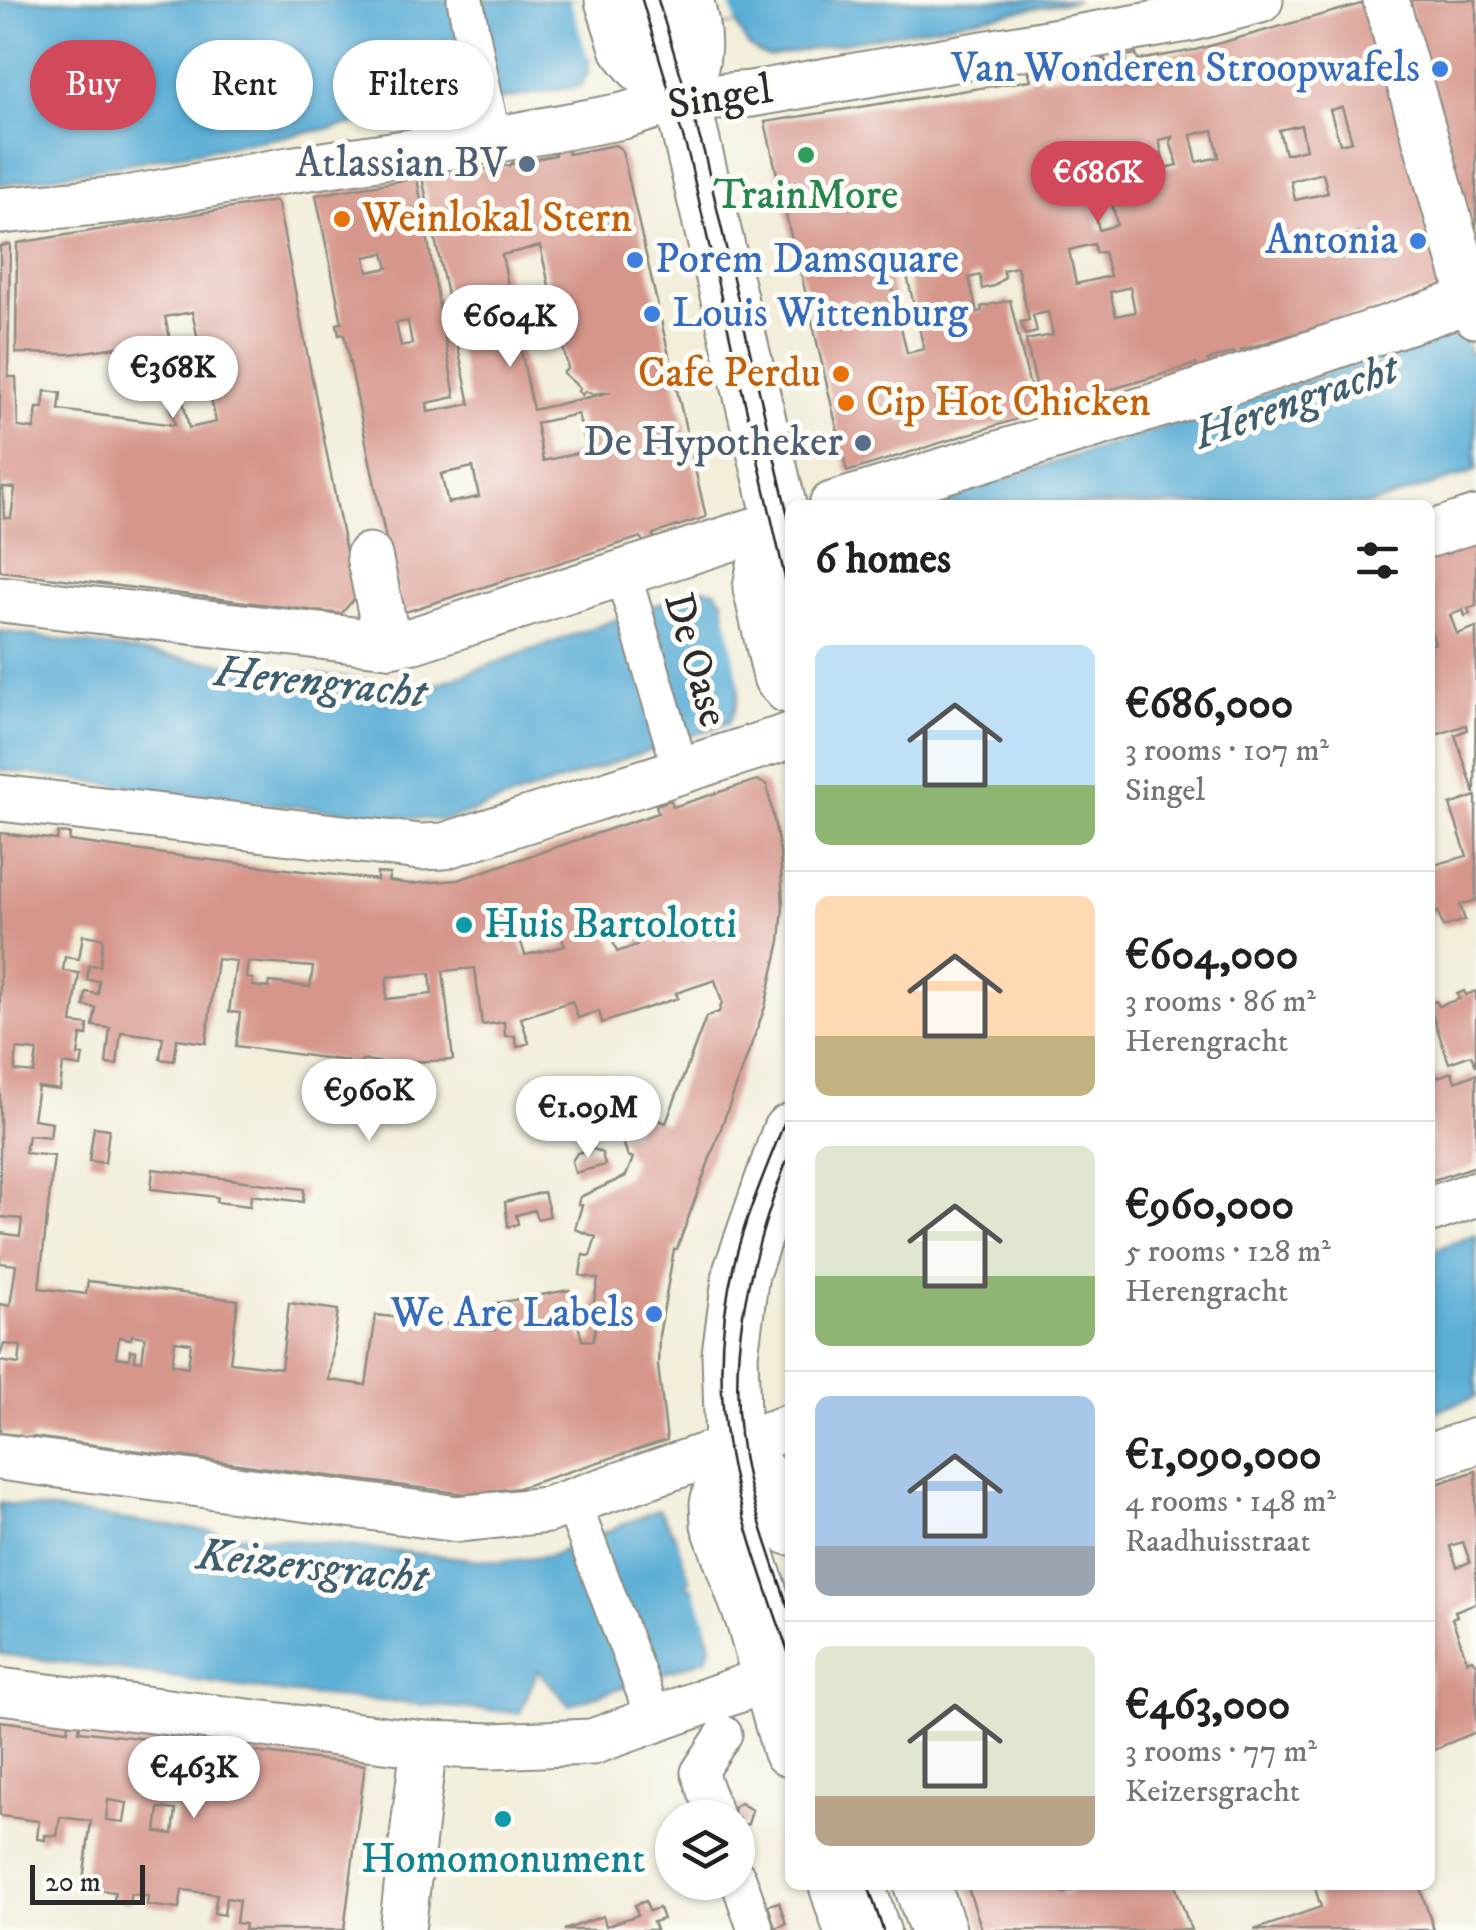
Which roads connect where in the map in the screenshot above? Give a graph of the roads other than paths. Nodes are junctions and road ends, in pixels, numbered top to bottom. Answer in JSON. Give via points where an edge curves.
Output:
{"nodes":[{"id":1,"x":465,"y":0,"type":"edge"},
{"id":2,"x":1260,"y":0,"type":"edge"},
{"id":3,"x":1386,"y":0,"type":"edge"},
{"id":4,"x":655,"y":19,"type":"edge"},
{"id":5,"x":473,"y":40,"type":"edge"},
{"id":6,"x":682,"y":100,"type":"junction"},
{"id":7,"x":494,"y":121,"type":"edge"},
{"id":8,"x":453,"y":130,"type":"edge"},
{"id":9,"x":0,"y":211,"type":"edge"},
{"id":10,"x":1475,"y":304,"type":"edge"},
{"id":11,"x":895,"y":500,"type":"edge"},
{"id":12,"x":785,"y":513,"type":"edge"},
{"id":13,"x":1476,"y":519,"type":"edge"},
{"id":14,"x":1435,"y":532,"type":"edge"},
{"id":15,"x":785,"y":539,"type":"edge"},
{"id":16,"x":369,"y":556,"type":"dead end"},
{"id":17,"x":629,"y":594,"type":"junction"},
{"id":18,"x":0,"y":600,"type":"edge"},
{"id":19,"x":388,"y":644,"type":"junction"},
{"id":20,"x":785,"y":737,"type":"edge"},
{"id":21,"x":676,"y":757,"type":"junction"},
{"id":22,"x":0,"y":798,"type":"edge"},
{"id":23,"x":785,"y":1146,"type":"edge"},
{"id":24,"x":1476,"y":1194,"type":"edge"},
{"id":25,"x":1435,"y":1208,"type":"edge"},
{"id":26,"x":785,"y":1429,"type":"edge"},
{"id":27,"x":1476,"y":1441,"type":"edge"},
{"id":28,"x":734,"y":1445,"type":"junction"},
{"id":29,"x":1435,"y":1454,"type":"edge"},
{"id":30,"x":0,"y":1458,"type":"edge"},
{"id":31,"x":760,"y":1517,"type":"edge"},
{"id":32,"x":579,"y":1521,"type":"junction"},
{"id":33,"x":776,"y":1640,"type":"edge"},
{"id":34,"x":0,"y":1691,"type":"edge"},
{"id":35,"x":649,"y":1701,"type":"junction"},
{"id":36,"x":785,"y":1710,"type":"edge"},
{"id":37,"x":724,"y":1734,"type":"dead end"},
{"id":38,"x":424,"y":1744,"type":"junction"},
{"id":39,"x":709,"y":1800,"type":"edge"},
{"id":40,"x":839,"y":1890,"type":"edge"},
{"id":41,"x":876,"y":1890,"type":"edge"},
{"id":42,"x":924,"y":1890,"type":"edge"},
{"id":43,"x":746,"y":1900,"type":"edge"},
{"id":44,"x":402,"y":1930,"type":"edge"},
{"id":45,"x":756,"y":1930,"type":"edge"},
{"id":46,"x":852,"y":1930,"type":"edge"},
{"id":47,"x":889,"y":1930,"type":"edge"},
{"id":48,"x":938,"y":1930,"type":"edge"}],
"edges":[{"from":1,"to":5,"type":"street"},
{"from":2,"to":6,"type":"street","name":"Singel","via":[[1192,18],[751,94]]},
{"from":3,"to":10,"type":"street"},
{"from":4,"to":6,"type":"street","via":[[642,64]]},
{"from":6,"to":7,"type":"street","name":"Singel","via":[[622,116]]},
{"from":6,"to":12,"type":"street"},
{"from":8,"to":9,"type":"street","name":"Singel","via":[[126,200]]},
{"from":10,"to":11,"type":"street","via":[[1172,401]]},
{"from":13,"to":14,"type":"street"},
{"from":15,"to":17,"type":"street"},
{"from":16,"to":19,"type":"street"},
{"from":17,"to":19,"type":"street"},
{"from":17,"to":21,"type":"street","name":"De Oase"},
{"from":18,"to":19,"type":"street"},
{"from":20,"to":21,"type":"street"},
{"from":21,"to":22,"type":"street","via":[[470,840],[420,847]]},
{"from":23,"to":28,"type":"street","via":[[741,1273],[730,1354]]},
{"from":24,"to":25,"type":"street"},
{"from":26,"to":28,"type":"street"},
{"from":27,"to":29,"type":"street"},
{"from":28,"to":31,"type":"street","via":[[718,1504]]},
{"from":28,"to":32,"type":"street","via":[[668,1467]]},
{"from":30,"to":32,"type":"street","via":[[458,1519],[547,1510]]},
{"from":31,"to":33,"type":"street"},
{"from":32,"to":35,"type":"street"},
{"from":33,"to":35,"type":"street"},
{"from":33,"to":36,"type":"street"},
{"from":34,"to":38,"type":"street"},
{"from":35,"to":38,"type":"street","via":[[592,1742]]},
{"from":37,"to":39,"type":"street","via":[[699,1772]]},
{"from":38,"to":44,"type":"street"},
{"from":40,"to":46,"type":"street"},
{"from":41,"to":47,"type":"lane"},
{"from":42,"to":48,"type":"street"},
{"from":43,"to":45,"type":"street"}]}
